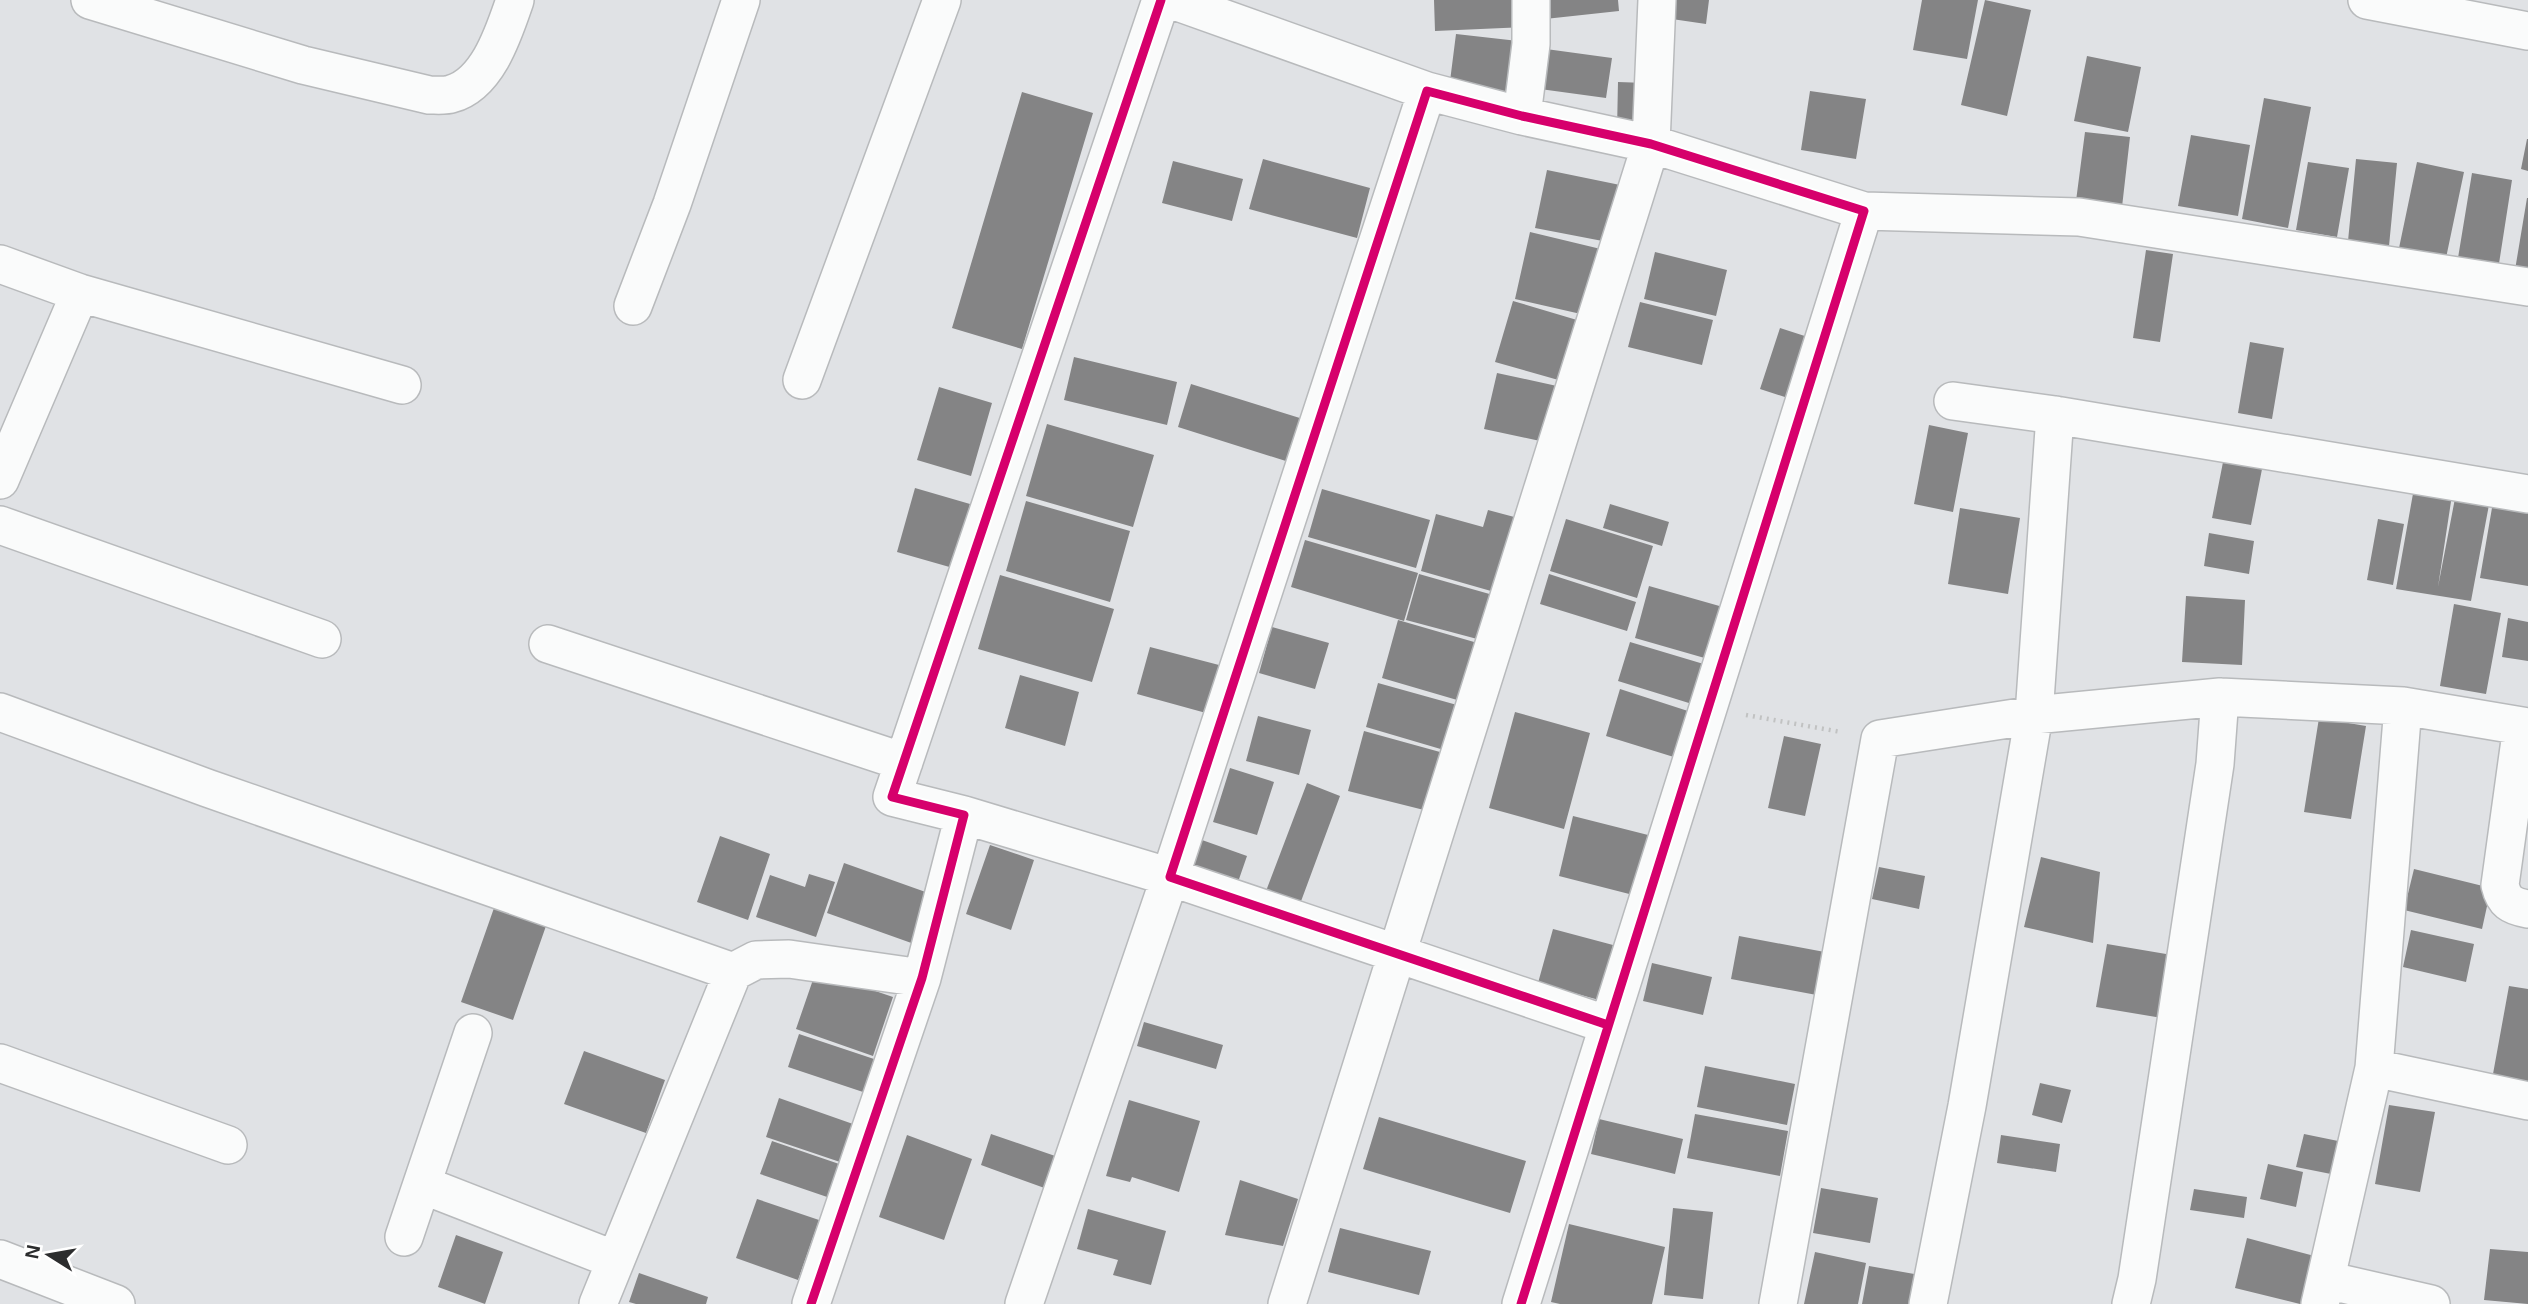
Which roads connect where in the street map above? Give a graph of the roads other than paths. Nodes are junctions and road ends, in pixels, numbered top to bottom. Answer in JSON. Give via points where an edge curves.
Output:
{"nodes":[{"id":1,"x":90,"y":0,"type":"edge"},
{"id":2,"x":516,"y":0,"type":"edge"},
{"id":3,"x":741,"y":0,"type":"edge"},
{"id":4,"x":942,"y":0,"type":"edge"},
{"id":5,"x":1161,"y":0,"type":"edge"},
{"id":6,"x":1172,"y":0,"type":"edge"},
{"id":7,"x":1531,"y":0,"type":"edge"},
{"id":8,"x":1657,"y":0,"type":"edge"},
{"id":9,"x":2367,"y":0,"type":"edge"},
{"id":10,"x":2528,"y":31,"type":"edge"},
{"id":11,"x":1427,"y":91,"type":"junction"},
{"id":12,"x":1522,"y":116,"type":"junction"},
{"id":13,"x":1651,"y":144,"type":"junction"},
{"id":14,"x":1864,"y":211,"type":"junction"},
{"id":15,"x":0,"y":264,"type":"edge"},
{"id":16,"x":2528,"y":287,"type":"edge"},
{"id":17,"x":80,"y":293,"type":"junction"},
{"id":18,"x":633,"y":306,"type":"dead end"},
{"id":19,"x":802,"y":380,"type":"dead end"},
{"id":20,"x":402,"y":384,"type":"dead end"},
{"id":21,"x":1953,"y":401,"type":"dead end"},
{"id":22,"x":2055,"y":415,"type":"junction"},
{"id":23,"x":0,"y":480,"type":"edge"},
{"id":24,"x":2528,"y":494,"type":"edge"},
{"id":25,"x":0,"y":525,"type":"edge"},
{"id":26,"x":322,"y":639,"type":"dead end"},
{"id":27,"x":548,"y":645,"type":"dead end"},
{"id":28,"x":2220,"y":697,"type":"junction"},
{"id":29,"x":2403,"y":706,"type":"junction"},
{"id":30,"x":0,"y":712,"type":"edge"},
{"id":31,"x":2034,"y":715,"type":"junction"},
{"id":32,"x":2525,"y":727,"type":"edge"},
{"id":33,"x":904,"y":762,"type":"junction"},
{"id":34,"x":964,"y":815,"type":"junction"},
{"id":35,"x":1170,"y":877,"type":"junction"},
{"id":36,"x":2528,"y":909,"type":"edge"},
{"id":37,"x":1397,"y":954,"type":"junction"},
{"id":38,"x":733,"y":972,"type":"junction"},
{"id":39,"x":922,"y":978,"type":"junction"},
{"id":40,"x":1608,"y":1025,"type":"junction"},
{"id":41,"x":472,"y":1033,"type":"dead end"},
{"id":42,"x":0,"y":1063,"type":"edge"},
{"id":43,"x":2374,"y":1068,"type":"junction"},
{"id":44,"x":2528,"y":1101,"type":"edge"},
{"id":45,"x":228,"y":1145,"type":"dead end"},
{"id":46,"x":423,"y":1185,"type":"junction"},
{"id":47,"x":404,"y":1237,"type":"dead end"},
{"id":48,"x":0,"y":1259,"type":"edge"},
{"id":49,"x":615,"y":1260,"type":"junction"},
{"id":50,"x":2323,"y":1292,"type":"edge"},
{"id":51,"x":116,"y":1304,"type":"edge"},
{"id":52,"x":598,"y":1304,"type":"edge"},
{"id":53,"x":811,"y":1304,"type":"edge"},
{"id":54,"x":1024,"y":1304,"type":"edge"},
{"id":55,"x":1287,"y":1304,"type":"edge"},
{"id":56,"x":1521,"y":1304,"type":"edge"},
{"id":57,"x":1778,"y":1304,"type":"edge"},
{"id":58,"x":1928,"y":1304,"type":"edge"},
{"id":59,"x":2131,"y":1304,"type":"edge"},
{"id":60,"x":2431,"y":1304,"type":"edge"}],
"edges":[{"from":1,"to":2,"type":"street","via":[[303,65],[429,95],[450,95],[470,86],[498,47]]},
{"from":3,"to":18,"type":"street"},
{"from":4,"to":19,"type":"street"},
{"from":5,"to":33,"type":"street"},
{"from":6,"to":11,"type":"street"},
{"from":7,"to":12,"type":"street"},
{"from":8,"to":13,"type":"street"},
{"from":9,"to":10,"type":"street"},
{"from":11,"to":12,"type":"street"},
{"from":11,"to":35,"type":"street"},
{"from":12,"to":13,"type":"street"},
{"from":13,"to":14,"type":"street"},
{"from":13,"to":37,"type":"street"},
{"from":14,"to":16,"type":"street","via":[[2079,218]]},
{"from":14,"to":40,"type":"street"},
{"from":15,"to":17,"type":"street"},
{"from":17,"to":20,"type":"street"},
{"from":17,"to":23,"type":"street"},
{"from":21,"to":22,"type":"street"},
{"from":22,"to":24,"type":"street"},
{"from":22,"to":31,"type":"street"},
{"from":25,"to":26,"type":"street"},
{"from":27,"to":33,"type":"street"},
{"from":28,"to":29,"type":"street"},
{"from":28,"to":31,"type":"street"},
{"from":28,"to":59,"type":"street","via":[[2213,777]]},
{"from":29,"to":32,"type":"street"},
{"from":29,"to":43,"type":"street"},
{"from":30,"to":38,"type":"street"},
{"from":31,"to":57,"type":"street","via":[[1880,739]]},
{"from":31,"to":58,"type":"street"},
{"from":32,"to":36,"type":"street","via":[[2500,885],[2512,906]]},
{"from":33,"to":34,"type":"street","via":[[892,796]]},
{"from":34,"to":35,"type":"street"},
{"from":34,"to":39,"type":"street"},
{"from":35,"to":37,"type":"street"},
{"from":35,"to":54,"type":"street"},
{"from":37,"to":40,"type":"street"},
{"from":37,"to":55,"type":"street"},
{"from":38,"to":39,"type":"street","via":[[755,960],[789,959]]},
{"from":38,"to":49,"type":"street"},
{"from":39,"to":53,"type":"street"},
{"from":40,"to":56,"type":"street"},
{"from":41,"to":46,"type":"street"},
{"from":42,"to":45,"type":"street"},
{"from":43,"to":44,"type":"street"},
{"from":43,"to":50,"type":"street"},
{"from":46,"to":47,"type":"street"},
{"from":46,"to":49,"type":"street"},
{"from":48,"to":51,"type":"street"},
{"from":49,"to":52,"type":"street"},
{"from":50,"to":60,"type":"street"}]}
